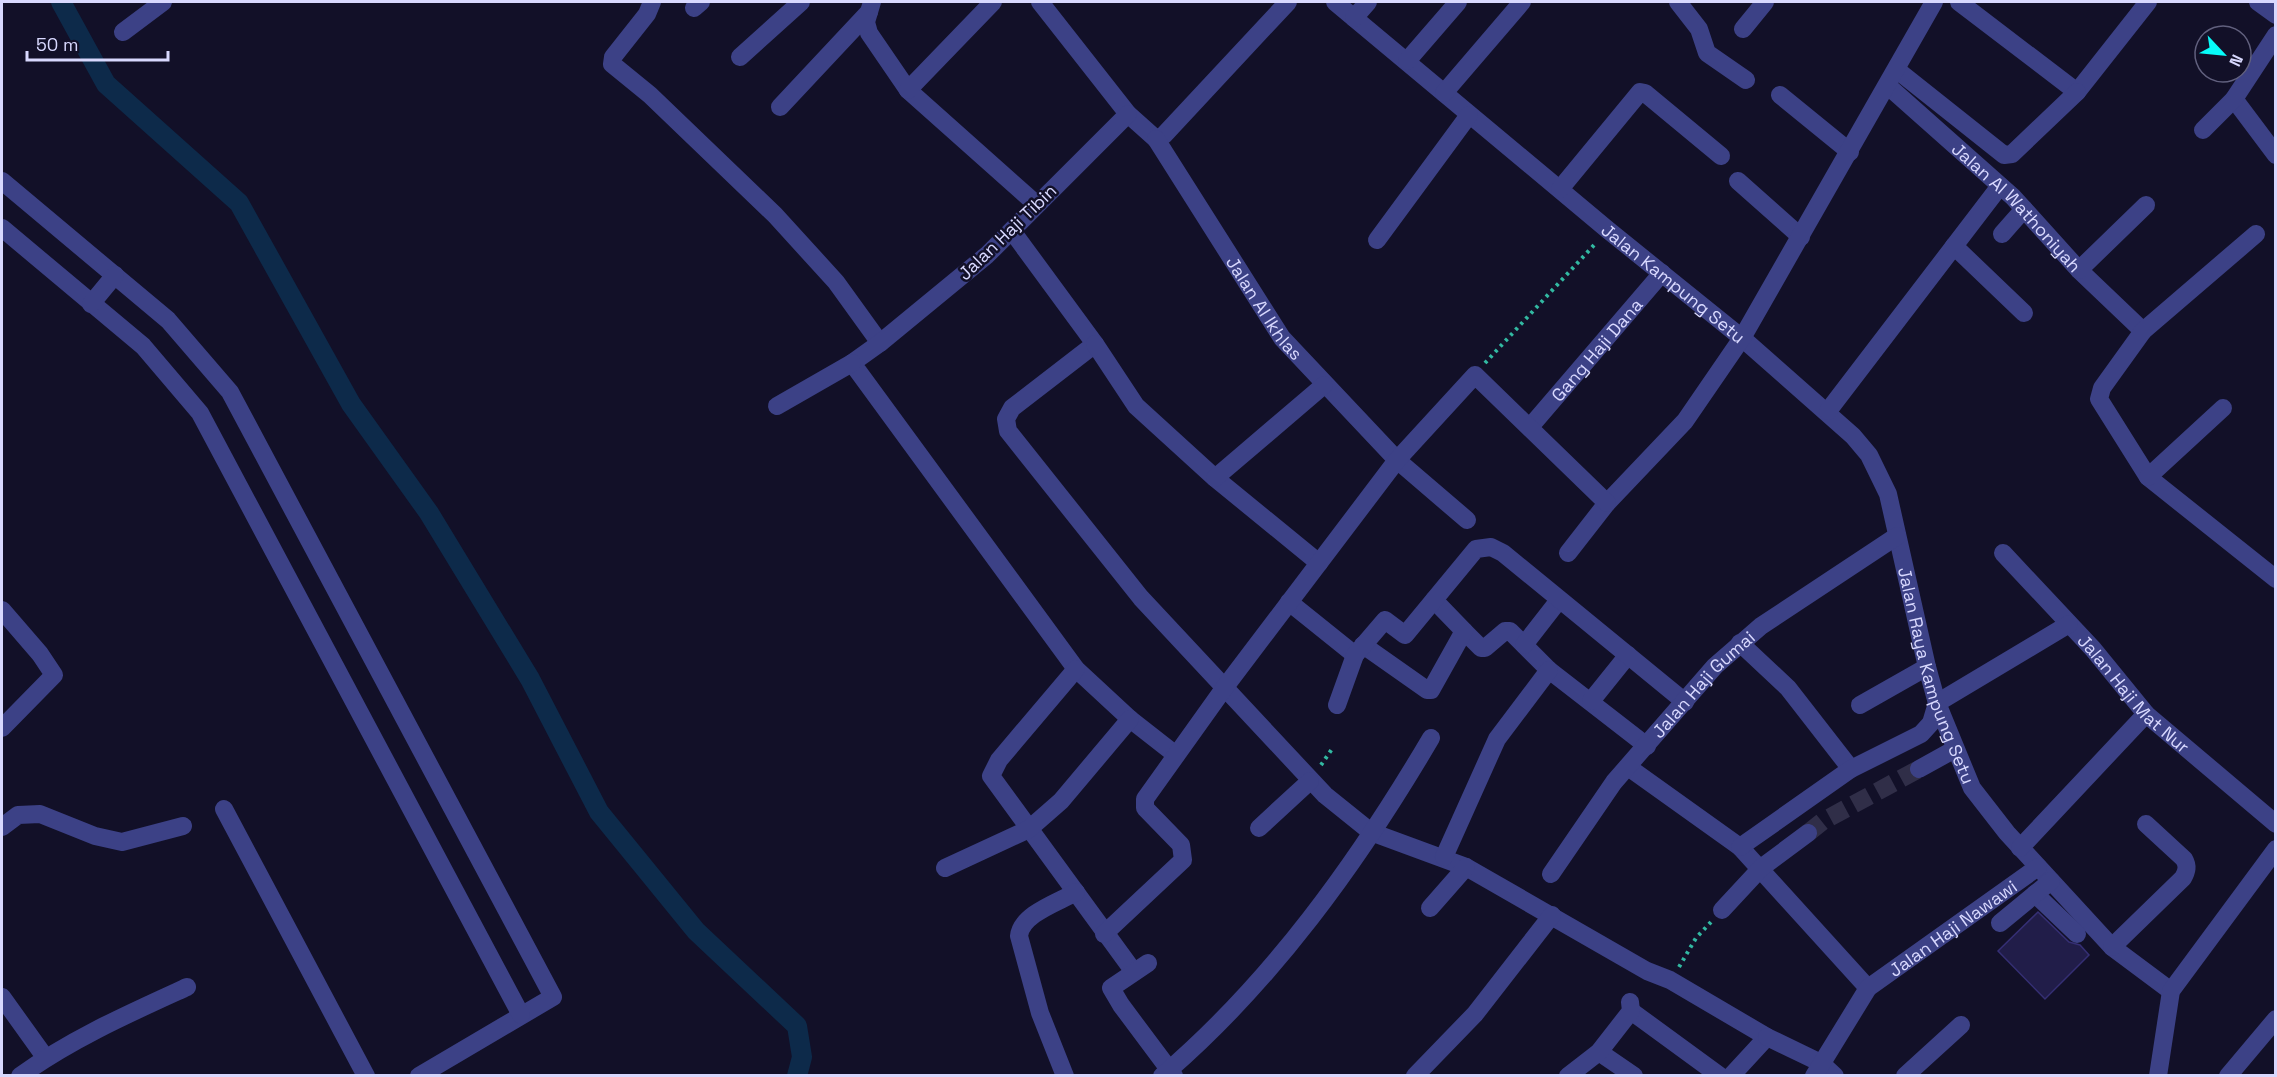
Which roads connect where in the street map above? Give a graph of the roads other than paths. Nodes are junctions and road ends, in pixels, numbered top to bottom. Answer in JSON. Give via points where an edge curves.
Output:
{"nodes":[{"id":1,"x":162,"y":2,"type":"edge"},
{"id":2,"x":652,"y":2,"type":"edge"},
{"id":3,"x":801,"y":2,"type":"edge"},
{"id":4,"x":993,"y":2,"type":"edge"},
{"id":5,"x":1040,"y":2,"type":"edge"},
{"id":6,"x":1288,"y":2,"type":"edge"},
{"id":7,"x":1335,"y":2,"type":"edge"},
{"id":8,"x":1368,"y":2,"type":"edge"},
{"id":9,"x":1458,"y":2,"type":"edge"},
{"id":10,"x":1522,"y":2,"type":"edge"},
{"id":11,"x":1678,"y":2,"type":"edge"},
{"id":12,"x":1765,"y":2,"type":"edge"},
{"id":13,"x":1934,"y":2,"type":"edge"},
{"id":14,"x":1959,"y":2,"type":"edge"},
{"id":15,"x":2148,"y":2,"type":"edge"},
{"id":16,"x":2258,"y":2,"type":"edge"},
{"id":17,"x":870,"y":7,"type":"edge"},
{"id":18,"x":2276,"y":15,"type":"edge"},
{"id":19,"x":1354,"y":18,"type":"junction"},
{"id":20,"x":1743,"y":29,"type":"dead end"},
{"id":21,"x":123,"y":32,"type":"dead end"},
{"id":22,"x":2276,"y":35,"type":"edge"},
{"id":23,"x":740,"y":57,"type":"dead end"},
{"id":24,"x":1407,"y":62,"type":"junction"},
{"id":25,"x":1897,"y":70,"type":"junction"},
{"id":26,"x":1746,"y":80,"type":"dead end"},
{"id":27,"x":1888,"y":87,"type":"junction"},
{"id":28,"x":908,"y":90,"type":"junction"},
{"id":29,"x":2077,"y":92,"type":"junction"},
{"id":30,"x":1444,"y":93,"type":"junction"},
{"id":31,"x":1780,"y":94,"type":"dead end"},
{"id":32,"x":2234,"y":99,"type":"junction"},
{"id":33,"x":780,"y":107,"type":"dead end"},
{"id":34,"x":1128,"y":114,"type":"junction"},
{"id":35,"x":1469,"y":114,"type":"junction"},
{"id":36,"x":2203,"y":130,"type":"dead end"},
{"id":37,"x":1156,"y":139,"type":"junction"},
{"id":38,"x":1850,"y":152,"type":"junction"},
{"id":39,"x":2276,"y":154,"type":"edge"},
{"id":40,"x":1721,"y":156,"type":"dead end"},
{"id":41,"x":2,"y":181,"type":"edge"},
{"id":42,"x":1738,"y":181,"type":"dead end"},
{"id":43,"x":2000,"y":186,"type":"junction"},
{"id":44,"x":1560,"y":189,"type":"junction"},
{"id":45,"x":1036,"y":204,"type":"junction"},
{"id":46,"x":2146,"y":205,"type":"dead end"},
{"id":47,"x":2024,"y":209,"type":"junction"},
{"id":48,"x":2,"y":228,"type":"edge"},
{"id":49,"x":1012,"y":231,"type":"junction"},
{"id":50,"x":2002,"y":234,"type":"dead end"},
{"id":51,"x":2256,"y":234,"type":"dead end"},
{"id":52,"x":1800,"y":237,"type":"junction"},
{"id":53,"x":1377,"y":240,"type":"dead end"},
{"id":54,"x":1954,"y":246,"type":"junction"},
{"id":55,"x":2079,"y":270,"type":"junction"},
{"id":56,"x":1662,"y":273,"type":"junction"},
{"id":57,"x":115,"y":275,"type":"junction"},
{"id":58,"x":92,"y":303,"type":"junction"},
{"id":59,"x":2024,"y":313,"type":"dead end"},
{"id":60,"x":2143,"y":331,"type":"junction"},
{"id":61,"x":1742,"y":338,"type":"junction"},
{"id":62,"x":880,"y":343,"type":"junction"},
{"id":63,"x":1095,"y":344,"type":"junction"},
{"id":64,"x":852,"y":363,"type":"junction"},
{"id":65,"x":1324,"y":385,"type":"junction"},
{"id":66,"x":777,"y":406,"type":"dead end"},
{"id":67,"x":2223,"y":408,"type":"dead end"},
{"id":68,"x":1828,"y":411,"type":"junction"},
{"id":69,"x":1530,"y":427,"type":"junction"},
{"id":70,"x":1397,"y":460,"type":"junction"},
{"id":71,"x":2148,"y":477,"type":"junction"},
{"id":72,"x":1215,"y":478,"type":"junction"},
{"id":73,"x":1607,"y":503,"type":"junction"},
{"id":74,"x":1467,"y":519,"type":"dead end"},
{"id":75,"x":1897,"y":536,"type":"junction"},
{"id":76,"x":1569,"y":553,"type":"dead end"},
{"id":77,"x":2003,"y":553,"type":"dead end"},
{"id":78,"x":1319,"y":563,"type":"junction"},
{"id":79,"x":2276,"y":579,"type":"edge"},
{"id":80,"x":1434,"y":600,"type":"junction"},
{"id":81,"x":1559,"y":600,"type":"junction"},
{"id":82,"x":1290,"y":602,"type":"junction"},
{"id":83,"x":2,"y":610,"type":"edge"},
{"id":84,"x":2069,"y":624,"type":"junction"},
{"id":85,"x":1464,"y":631,"type":"junction"},
{"id":86,"x":1740,"y":643,"type":"junction"},
{"id":87,"x":1524,"y":645,"type":"junction"},
{"id":88,"x":1359,"y":650,"type":"junction"},
{"id":89,"x":1628,"y":655,"type":"junction"},
{"id":90,"x":1927,"y":667,"type":"junction"},
{"id":91,"x":1076,"y":669,"type":"junction"},
{"id":92,"x":1549,"y":670,"type":"junction"},
{"id":93,"x":1225,"y":687,"type":"junction"},
{"id":94,"x":1591,"y":701,"type":"junction"},
{"id":95,"x":1685,"y":702,"type":"junction"},
{"id":96,"x":1937,"y":703,"type":"junction"},
{"id":97,"x":1337,"y":705,"type":"dead end"},
{"id":98,"x":1860,"y":705,"type":"dead end"},
{"id":99,"x":2146,"y":714,"type":"junction"},
{"id":100,"x":1130,"y":719,"type":"junction"},
{"id":101,"x":2,"y":728,"type":"edge"},
{"id":102,"x":1431,"y":738,"type":"dead end"},
{"id":103,"x":1647,"y":746,"type":"junction"},
{"id":104,"x":1956,"y":749,"type":"junction"},
{"id":105,"x":1176,"y":755,"type":"junction"},
{"id":106,"x":1628,"y":767,"type":"junction"},
{"id":107,"x":1851,"y":768,"type":"junction"},
{"id":108,"x":1919,"y":769,"type":"tunnel mouth"},
{"id":109,"x":1310,"y":781,"type":"junction"},
{"id":110,"x":224,"y":810,"type":"dead end"},
{"id":111,"x":2146,"y":824,"type":"dead end"},
{"id":112,"x":2276,"y":824,"type":"edge"},
{"id":113,"x":183,"y":826,"type":"dead end"},
{"id":114,"x":2,"y":827,"type":"edge"},
{"id":115,"x":1259,"y":828,"type":"dead end"},
{"id":116,"x":1029,"y":829,"type":"junction"},
{"id":117,"x":1371,"y":832,"type":"junction"},
{"id":118,"x":1808,"y":833,"type":"tunnel mouth"},
{"id":119,"x":1740,"y":847,"type":"junction"},
{"id":120,"x":2020,"y":848,"type":"junction"},
{"id":121,"x":2276,"y":849,"type":"edge"},
{"id":122,"x":1444,"y":857,"type":"junction"},
{"id":123,"x":1466,"y":867,"type":"junction"},
{"id":124,"x":2038,"y":867,"type":"junction"},
{"id":125,"x":945,"y":868,"type":"dead end"},
{"id":126,"x":1761,"y":868,"type":"junction"},
{"id":127,"x":1551,"y":874,"type":"dead end"},
{"id":128,"x":2051,"y":881,"type":"junction"},
{"id":129,"x":1076,"y":892,"type":"junction"},
{"id":130,"x":2035,"y":894,"type":"junction"},
{"id":131,"x":1430,"y":908,"type":"dead end"},
{"id":132,"x":1722,"y":910,"type":"road end"},
{"id":133,"x":1552,"y":915,"type":"junction"},
{"id":134,"x":2000,"y":923,"type":"dead end"},
{"id":135,"x":1104,"y":934,"type":"junction"},
{"id":136,"x":2077,"y":934,"type":"dead end"},
{"id":137,"x":2112,"y":947,"type":"junction"},
{"id":138,"x":187,"y":987,"type":"dead end"},
{"id":139,"x":1868,"y":988,"type":"junction"},
{"id":140,"x":2171,"y":991,"type":"junction"},
{"id":141,"x":2,"y":997,"type":"edge"},
{"id":142,"x":520,"y":1015,"type":"junction"},
{"id":143,"x":2276,"y":1019,"type":"edge"},
{"id":144,"x":1961,"y":1025,"type":"dead end"},
{"id":145,"x":1767,"y":1037,"type":"junction"},
{"id":146,"x":1599,"y":1052,"type":"junction"},
{"id":147,"x":45,"y":1058,"type":"junction"},
{"id":148,"x":1817,"y":1069,"type":"edge"},
{"id":149,"x":1708,"y":1072,"type":"edge"},
{"id":150,"x":1168,"y":1074,"type":"edge"},
{"id":151,"x":20,"y":1076,"type":"edge"},
{"id":152,"x":366,"y":1076,"type":"edge"},
{"id":153,"x":419,"y":1076,"type":"edge"},
{"id":154,"x":1065,"y":1076,"type":"edge"},
{"id":155,"x":1415,"y":1076,"type":"edge"},
{"id":156,"x":1568,"y":1076,"type":"edge"},
{"id":157,"x":1634,"y":1076,"type":"edge"},
{"id":158,"x":1731,"y":1076,"type":"edge"},
{"id":159,"x":1835,"y":1076,"type":"edge"},
{"id":160,"x":1905,"y":1076,"type":"edge"},
{"id":161,"x":2158,"y":1076,"type":"edge"},
{"id":162,"x":2228,"y":1076,"type":"edge"}],
"edges":[{"from":1,"to":21,"type":"street"},
{"from":2,"to":62,"type":"street","via":[[612,64],[776,215],[836,282]]},
{"from":3,"to":23,"type":"street"},
{"from":4,"to":28,"type":"street"},
{"from":5,"to":34,"type":"street"},
{"from":6,"to":37,"type":"street"},
{"from":7,"to":19,"type":"street","name":"Jalan Kampung Setu"},
{"from":8,"to":19,"type":"street"},
{"from":9,"to":24,"type":"street"},
{"from":10,"to":30,"type":"street"},
{"from":11,"to":26,"type":"street","via":[[1699,28],[1707,53]]},
{"from":12,"to":20,"type":"street"},
{"from":13,"to":25,"type":"street","name":"Jalan Kampung Setu"},
{"from":14,"to":29,"type":"street"},
{"from":15,"to":29,"type":"street"},
{"from":16,"to":18,"type":"street"},
{"from":17,"to":28,"type":"street","via":[[866,22],[869,33]]},
{"from":17,"to":33,"type":"street"},
{"from":19,"to":24,"type":"street","name":"Jalan Kampung Setu"},
{"from":22,"to":32,"type":"street"},
{"from":24,"to":30,"type":"street","name":"Jalan Kampung Setu"},
{"from":25,"to":27,"type":"street","name":"Jalan Kampung Setu"},
{"from":25,"to":29,"type":"street","via":[[2004,155],[2012,154]]},
{"from":27,"to":38,"type":"street","name":"Jalan Kampung Setu"},
{"from":27,"to":43,"type":"street","name":"Jalan Al Wathoniyah"},
{"from":28,"to":45,"type":"street"},
{"from":30,"to":35,"type":"street","name":"Jalan Kampung Setu"},
{"from":31,"to":38,"type":"street"},
{"from":32,"to":36,"type":"street"},
{"from":32,"to":39,"type":"street"},
{"from":34,"to":37,"type":"street"},
{"from":34,"to":45,"type":"street","name":"Jalan Haji Tibin"},
{"from":35,"to":44,"type":"street","name":"Jalan Kampung Setu"},
{"from":35,"to":53,"type":"street"},
{"from":37,"to":65,"type":"street","name":"Jalan Al Ikhlas","via":[[1270,322]]},
{"from":38,"to":52,"type":"street","name":"Jalan Kampung Setu"},
{"from":40,"to":44,"type":"street","via":[[1640,92]]},
{"from":41,"to":57,"type":"street"},
{"from":42,"to":52,"type":"street"},
{"from":43,"to":47,"type":"street","name":"Jalan Al Wathoniyah"},
{"from":43,"to":54,"type":"street"},
{"from":44,"to":56,"type":"street","name":"Jalan Kampung Setu"},
{"from":45,"to":49,"type":"street","name":"Jalan Haji Tibin"},
{"from":46,"to":55,"type":"street"},
{"from":47,"to":50,"type":"street"},
{"from":47,"to":55,"type":"street","name":"Jalan Al Wathoniyah"},
{"from":48,"to":58,"type":"street"},
{"from":49,"to":62,"type":"street","name":"Jalan Haji Tibin"},
{"from":49,"to":63,"type":"street"},
{"from":51,"to":60,"type":"street"},
{"from":52,"to":61,"type":"street","name":"Jalan Kampung Setu"},
{"from":54,"to":59,"type":"street"},
{"from":54,"to":68,"type":"street"},
{"from":55,"to":60,"type":"street","name":"Jalan Al Wathoniyah"},
{"from":56,"to":61,"type":"street","name":"Jalan Kampung Setu"},
{"from":56,"to":69,"type":"street","name":"Gang Haji Dana"},
{"from":57,"to":58,"type":"street"},
{"from":57,"to":142,"type":"street","via":[[168,320],[231,392],[552,997]]},
{"from":58,"to":142,"type":"street","via":[[143,346],[200,413]]},
{"from":60,"to":71,"type":"street","via":[[2102,388],[2099,399]]},
{"from":61,"to":68,"type":"street","name":"Jalan Raya Kampung Setu"},
{"from":61,"to":73,"type":"street","via":[[1685,421]]},
{"from":62,"to":64,"type":"street","name":"Jalan Haji Tibin"},
{"from":63,"to":72,"type":"street","via":[[1136,406]]},
{"from":63,"to":93,"type":"street","via":[[1012,408],[1006,419],[1008,431],[1141,598]]},
{"from":64,"to":66,"type":"street","name":"Jalan Haji Tibin"},
{"from":64,"to":91,"type":"street"},
{"from":65,"to":70,"type":"street","name":"Jalan Al Ikhlas"},
{"from":65,"to":72,"type":"street"},
{"from":67,"to":71,"type":"street"},
{"from":68,"to":75,"type":"street","name":"Jalan Raya Kampung Setu","via":[[1869,455],[1880,474]]},
{"from":69,"to":70,"type":"street","via":[[1475,375]]},
{"from":69,"to":73,"type":"street"},
{"from":70,"to":74,"type":"street","name":"Jalan Al Ikhlas"},
{"from":70,"to":78,"type":"street"},
{"from":71,"to":79,"type":"street"},
{"from":72,"to":78,"type":"street"},
{"from":73,"to":76,"type":"street"},
{"from":75,"to":86,"type":"street","name":"Jalan Haji Gumai"},
{"from":75,"to":90,"type":"street","name":"Jalan Raya Kampung Setu"},
{"from":77,"to":84,"type":"street","name":"Jalan Haji Mat Nur"},
{"from":78,"to":82,"type":"street"},
{"from":80,"to":81,"type":"street","via":[[1482,546],[1503,553]]},
{"from":80,"to":85,"type":"street"},
{"from":80,"to":88,"type":"street","via":[[1405,635],[1384,620]]},
{"from":81,"to":87,"type":"street"},
{"from":81,"to":89,"type":"street"},
{"from":82,"to":88,"type":"street"},
{"from":82,"to":93,"type":"street"},
{"from":83,"to":101,"type":"street","via":[[54,675]]},
{"from":84,"to":96,"type":"street"},
{"from":84,"to":99,"type":"street","name":"Jalan Haji Mat Nur"},
{"from":85,"to":87,"type":"street","via":[[1481,648],[1504,631],[1510,631]]},
{"from":85,"to":88,"type":"street","via":[[1431,690]]},
{"from":86,"to":95,"type":"street","name":"Jalan Haji Gumai"},
{"from":86,"to":107,"type":"street","via":[[1788,688]]},
{"from":87,"to":92,"type":"street"},
{"from":88,"to":97,"type":"street"},
{"from":89,"to":94,"type":"street"},
{"from":89,"to":95,"type":"street"},
{"from":90,"to":96,"type":"street","name":"Jalan Raya Kampung Setu"},
{"from":90,"to":98,"type":"street"},
{"from":91,"to":100,"type":"street"},
{"from":91,"to":116,"type":"street","via":[[999,760],[991,776]]},
{"from":92,"to":94,"type":"street"},
{"from":92,"to":122,"type":"street","via":[[1497,739]]},
{"from":93,"to":105,"type":"street"},
{"from":93,"to":109,"type":"street"},
{"from":94,"to":103,"type":"street"},
{"from":95,"to":103,"type":"street","name":"Jalan Haji Gumai"},
{"from":96,"to":104,"type":"street","name":"Jalan Raya Kampung Setu"},
{"from":96,"to":107,"type":"street","via":[[1931,723],[1921,734]]},
{"from":99,"to":112,"type":"street","name":"Jalan Haji Mat Nur"},
{"from":99,"to":120,"type":"street"},
{"from":100,"to":105,"type":"street"},
{"from":100,"to":116,"type":"street","via":[[1061,801]]},
{"from":102,"to":117,"type":"street"},
{"from":103,"to":106,"type":"street","name":"Jalan Haji Gumai"},
{"from":104,"to":108,"type":"street"},
{"from":104,"to":120,"type":"street","name":"Jalan Raya Kampung Setu","via":[[1972,788]]},
{"from":105,"to":135,"type":"street","via":[[1144,804],[1181,845],[1183,860]]},
{"from":106,"to":119,"type":"street"},
{"from":106,"to":127,"type":"street","name":"Jalan Haji Gumai"},
{"from":107,"to":119,"type":"street"},
{"from":109,"to":115,"type":"street"},
{"from":109,"to":117,"type":"street"},
{"from":110,"to":152,"type":"street"},
{"from":111,"to":137,"type":"street","via":[[2184,859],[2186,872]]},
{"from":113,"to":114,"type":"street","via":[[122,842],[95,836],[40,814],[18,815]]},
{"from":116,"to":125,"type":"street"},
{"from":116,"to":129,"type":"street"},
{"from":117,"to":122,"type":"street"},
{"from":117,"to":150,"type":"street","via":[[1280,958]]},
{"from":118,"to":126,"type":"street"},
{"from":119,"to":126,"type":"street"},
{"from":120,"to":124,"type":"street","name":"Jalan Raya Kampung Setu"},
{"from":121,"to":140,"type":"street"},
{"from":122,"to":123,"type":"street"},
{"from":123,"to":131,"type":"street"},
{"from":123,"to":133,"type":"street"},
{"from":124,"to":128,"type":"street","name":"Jalan Raya Kampung Setu"},
{"from":124,"to":139,"type":"street","name":"Jalan Haji Nawawi"},
{"from":126,"to":132,"type":"street"},
{"from":126,"to":139,"type":"street"},
{"from":128,"to":130,"type":"street"},
{"from":128,"to":137,"type":"street","name":"Jalan Raya Kampung Setu"},
{"from":129,"to":135,"type":"street"},
{"from":129,"to":154,"type":"street","via":[[1029,918],[1018,936],[1040,1013]]},
{"from":130,"to":134,"type":"street"},
{"from":130,"to":136,"type":"street"},
{"from":133,"to":145,"type":"street"},
{"from":133,"to":155,"type":"street","via":[[1475,1014]]},
{"from":135,"to":150,"type":"street","via":[[1141,967],[1111,988]]},
{"from":137,"to":140,"type":"street","name":"Jalan Raya Kampung Setu"},
{"from":138,"to":147,"type":"street"},
{"from":139,"to":148,"type":"street"},
{"from":140,"to":161,"type":"street"},
{"from":141,"to":147,"type":"street"},
{"from":142,"to":153,"type":"street"},
{"from":143,"to":162,"type":"street"},
{"from":144,"to":160,"type":"street"},
{"from":145,"to":148,"type":"street"},
{"from":145,"to":158,"type":"street"},
{"from":146,"to":149,"type":"street","via":[[1631,1006]]},
{"from":146,"to":156,"type":"street"},
{"from":146,"to":157,"type":"street"},
{"from":147,"to":151,"type":"street"},
{"from":148,"to":159,"type":"street"}]}
